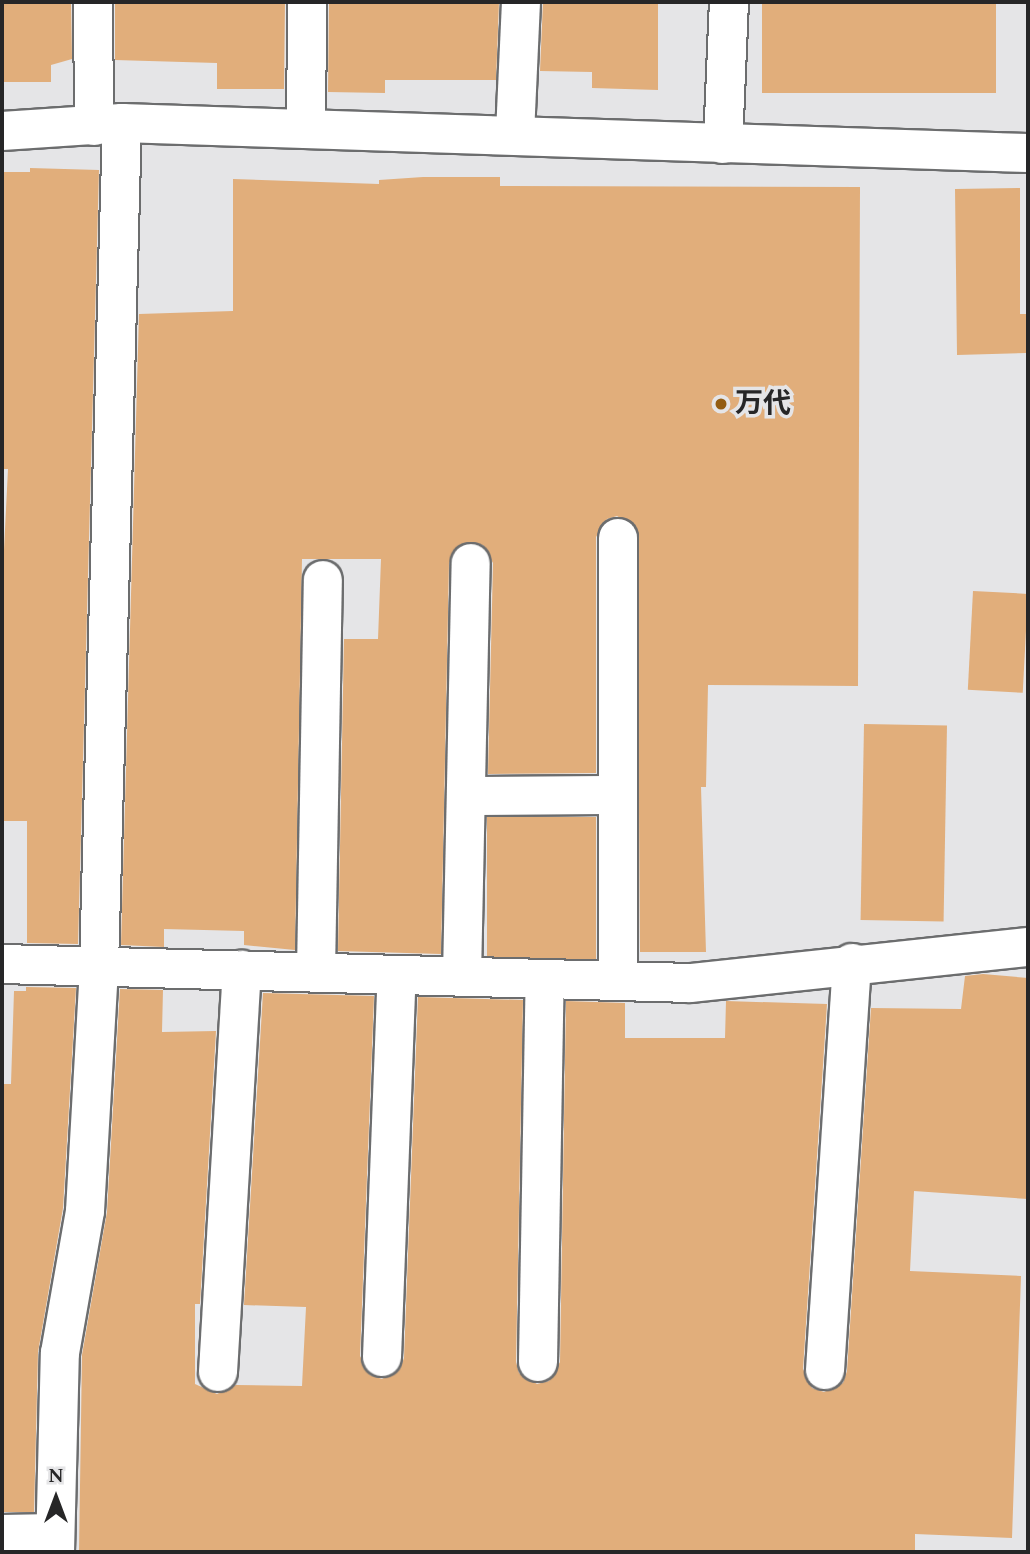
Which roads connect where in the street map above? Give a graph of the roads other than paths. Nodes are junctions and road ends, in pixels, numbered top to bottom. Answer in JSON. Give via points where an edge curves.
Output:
{"nodes":[{"id":1,"x":93,"y":2,"type":"edge"},
{"id":2,"x":307,"y":2,"type":"edge"},
{"id":3,"x":521,"y":2,"type":"edge"},
{"id":4,"x":729,"y":2,"type":"edge"},
{"id":5,"x":108,"y":125,"type":"junction"},
{"id":6,"x":306,"y":129,"type":"junction"},
{"id":7,"x":2,"y":131,"type":"edge"},
{"id":8,"x":514,"y":134,"type":"junction"},
{"id":9,"x":723,"y":144,"type":"junction"},
{"id":10,"x":1028,"y":153,"type":"edge"},
{"id":11,"x":618,"y":538,"type":"dead end"},
{"id":12,"x":471,"y":563,"type":"dead end"},
{"id":13,"x":323,"y":580,"type":"dead end"},
{"id":14,"x":618,"y":795,"type":"junction"},
{"id":15,"x":466,"y":796,"type":"junction"},
{"id":16,"x":1028,"y":947,"type":"edge"},
{"id":17,"x":852,"y":963,"type":"junction"},
{"id":18,"x":99,"y":966,"type":"junction"},
{"id":19,"x":242,"y":970,"type":"junction"},
{"id":20,"x":316,"y":972,"type":"junction"},
{"id":21,"x":3,"y":975,"type":"edge"},
{"id":22,"x":397,"y":975,"type":"junction"},
{"id":23,"x":462,"y":976,"type":"junction"},
{"id":24,"x":545,"y":979,"type":"junction"},
{"id":25,"x":618,"y":981,"type":"junction"},
{"id":26,"x":382,"y":1357,"type":"dead end"},
{"id":27,"x":538,"y":1362,"type":"dead end"},
{"id":28,"x":825,"y":1370,"type":"dead end"},
{"id":29,"x":218,"y":1372,"type":"dead end"},
{"id":30,"x":2,"y":1534,"type":"edge"},
{"id":31,"x":55,"y":1542,"type":"edge"}],
"edges":[{"from":1,"to":5,"type":"street"},
{"from":2,"to":6,"type":"street"},
{"from":3,"to":8,"type":"street"},
{"from":4,"to":9,"type":"street"},
{"from":5,"to":6,"type":"street"},
{"from":5,"to":7,"type":"street"},
{"from":5,"to":18,"type":"street"},
{"from":6,"to":8,"type":"street"},
{"from":8,"to":9,"type":"street"},
{"from":9,"to":10,"type":"street"},
{"from":11,"to":14,"type":"street"},
{"from":12,"to":15,"type":"street"},
{"from":13,"to":20,"type":"street"},
{"from":14,"to":15,"type":"street"},
{"from":14,"to":25,"type":"street"},
{"from":15,"to":23,"type":"street"},
{"from":16,"to":17,"type":"street"},
{"from":17,"to":25,"type":"street","via":[[690,983]]},
{"from":17,"to":28,"type":"street"},
{"from":18,"to":19,"type":"street"},
{"from":18,"to":21,"type":"street"},
{"from":18,"to":31,"type":"street","via":[[85,1211],[60,1353]]},
{"from":19,"to":20,"type":"street"},
{"from":19,"to":29,"type":"street"},
{"from":20,"to":22,"type":"street"},
{"from":22,"to":23,"type":"street"},
{"from":22,"to":26,"type":"street"},
{"from":23,"to":24,"type":"street"},
{"from":24,"to":25,"type":"street"},
{"from":24,"to":27,"type":"street"},
{"from":30,"to":31,"type":"street"}]}
